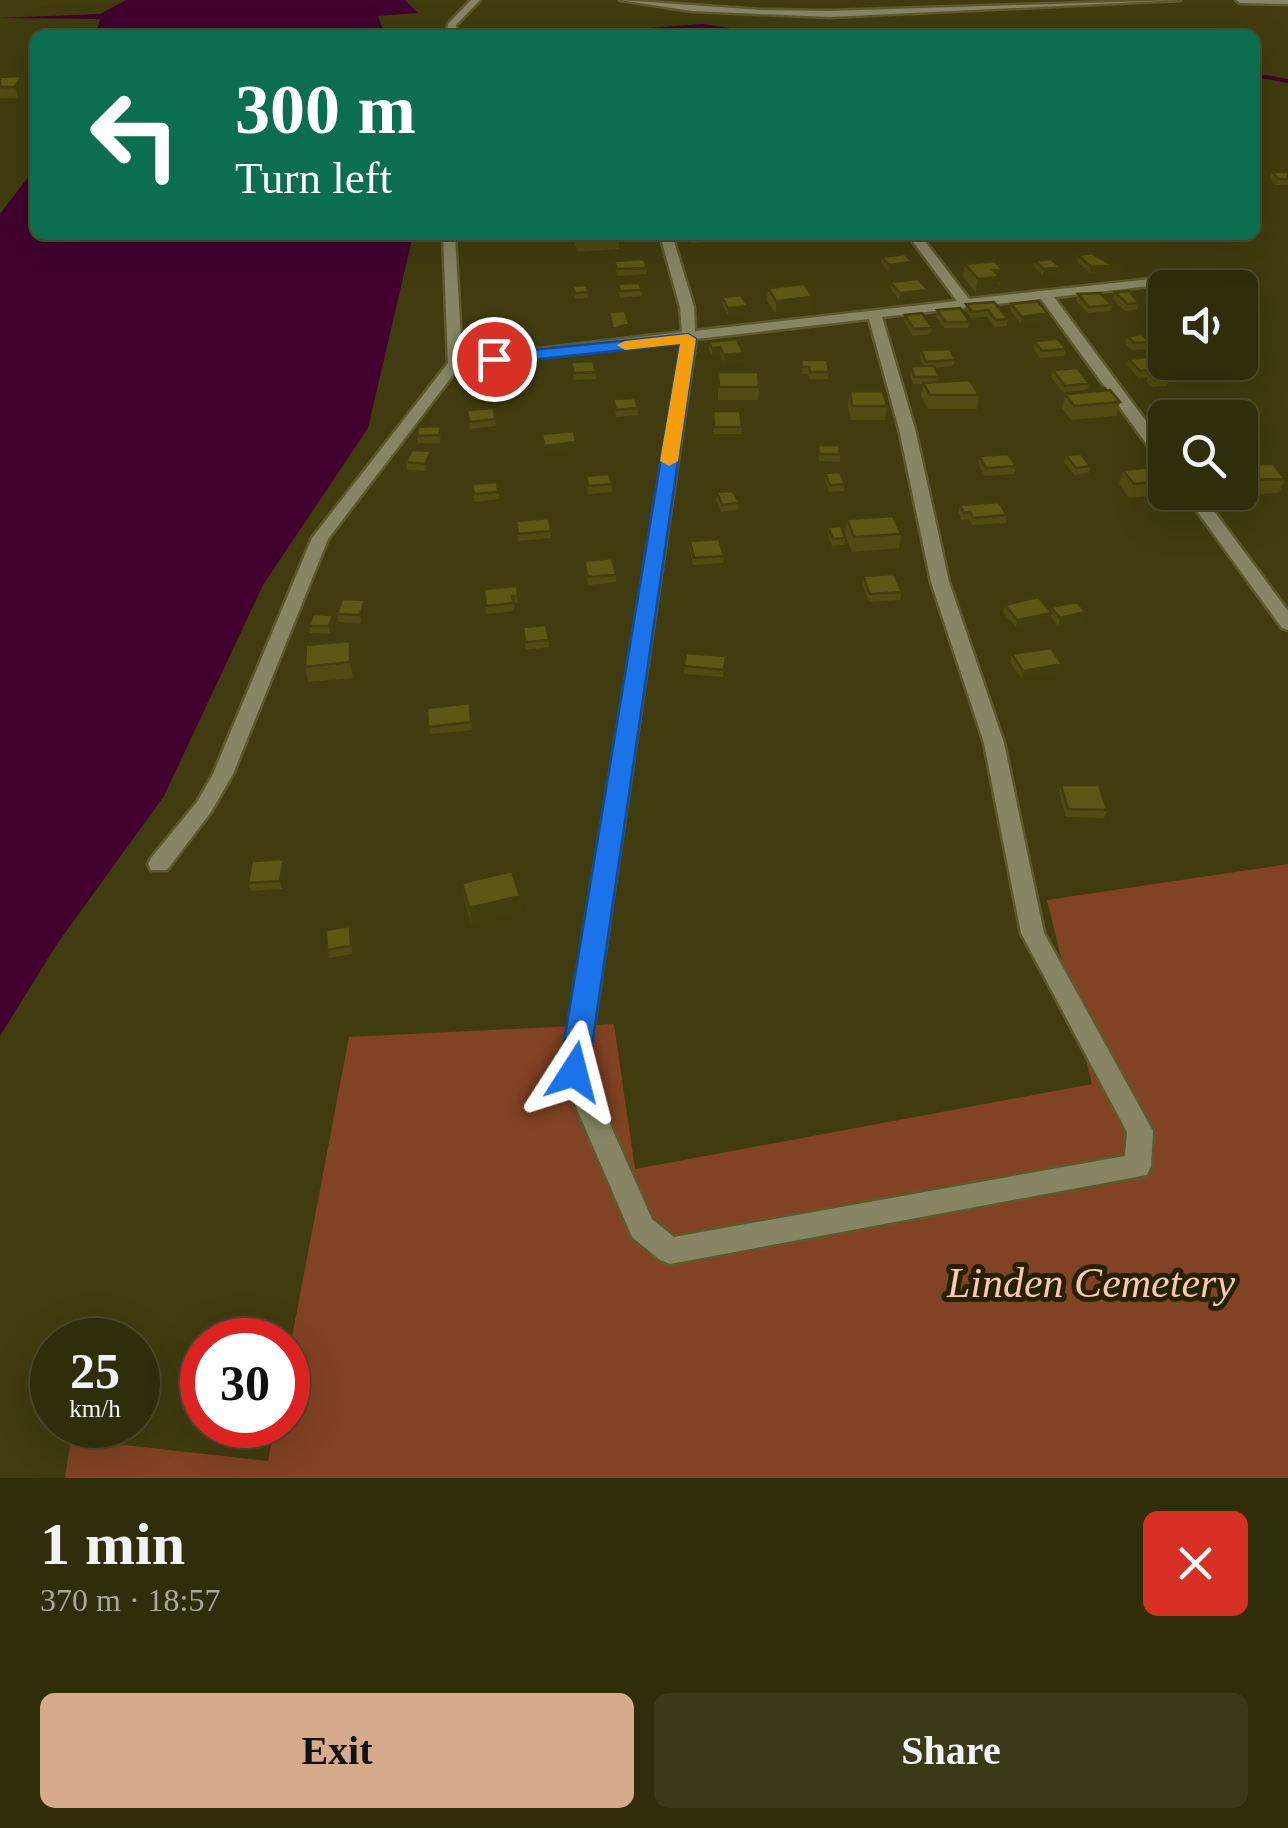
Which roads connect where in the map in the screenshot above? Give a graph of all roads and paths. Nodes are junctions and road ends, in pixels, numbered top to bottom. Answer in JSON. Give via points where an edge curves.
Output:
{"nodes":[{"id":1,"x":476,"y":0,"type":"edge"},
{"id":2,"x":624,"y":0,"type":"edge"},
{"id":3,"x":1176,"y":0,"type":"edge"},
{"id":4,"x":1240,"y":0,"type":"edge"},
{"id":5,"x":1288,"y":1,"type":"edge"},
{"id":6,"x":452,"y":30,"type":"edge"},
{"id":7,"x":449,"y":240,"type":"edge"},
{"id":8,"x":667,"y":240,"type":"edge"},
{"id":9,"x":918,"y":240,"type":"edge"},
{"id":10,"x":1148,"y":283,"type":"edge"},
{"id":11,"x":1046,"y":296,"type":"junction"},
{"id":12,"x":968,"y":305,"type":"junction"},
{"id":13,"x":875,"y":316,"type":"junction"},
{"id":14,"x":688,"y":339,"type":"junction"},
{"id":15,"x":456,"y":363,"type":"junction"},
{"id":16,"x":1148,"y":435,"type":"edge"},
{"id":17,"x":1204,"y":510,"type":"edge"},
{"id":18,"x":1288,"y":624,"type":"edge"},
{"id":19,"x":159,"y":864,"type":"dead end"}],
"edges":[{"from":1,"to":6,"type":"street"},
{"from":2,"to":3,"type":"street","via":[[823,12]]},
{"from":4,"to":5,"type":"street"},
{"from":7,"to":15,"type":"street"},
{"from":8,"to":14,"type":"street","via":[[687,307]]},
{"from":9,"to":12,"type":"street"},
{"from":10,"to":11,"type":"street"},
{"from":11,"to":12,"type":"street"},
{"from":11,"to":16,"type":"street"},
{"from":12,"to":13,"type":"street"},
{"from":13,"to":14,"type":"street"},
{"from":13,"to":14,"type":"street","via":[[940,582],[994,743],[1033,932],[1140,1130],[1138,1166],[670,1251],[642,1228],[574,1072]]},
{"from":14,"to":15,"type":"street"},
{"from":15,"to":19,"type":"street","via":[[320,538],[222,774]]},
{"from":17,"to":18,"type":"street"}]}
